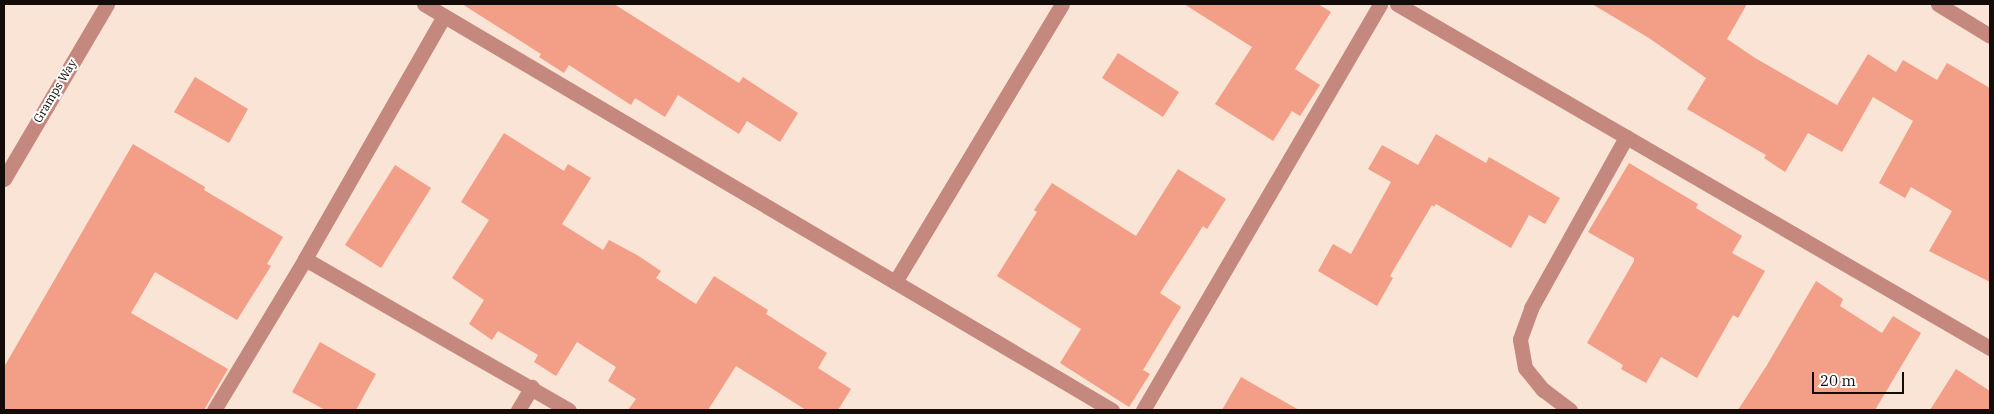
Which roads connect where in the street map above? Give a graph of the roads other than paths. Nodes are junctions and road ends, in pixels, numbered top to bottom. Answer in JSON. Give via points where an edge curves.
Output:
{"nodes":[{"id":1,"x":107,"y":4,"type":"edge"},
{"id":2,"x":424,"y":4,"type":"edge"},
{"id":3,"x":1062,"y":4,"type":"edge"},
{"id":4,"x":1380,"y":4,"type":"edge"},
{"id":5,"x":1397,"y":4,"type":"edge"},
{"id":6,"x":1938,"y":4,"type":"edge"},
{"id":7,"x":444,"y":16,"type":"junction"},
{"id":8,"x":1990,"y":36,"type":"edge"},
{"id":9,"x":1626,"y":137,"type":"junction"},
{"id":10,"x":4,"y":178,"type":"edge"},
{"id":11,"x":305,"y":259,"type":"junction"},
{"id":12,"x":895,"y":282,"type":"junction"},
{"id":13,"x":1990,"y":348,"type":"edge"},
{"id":14,"x":532,"y":387,"type":"junction"},
{"id":15,"x":214,"y":410,"type":"edge"},
{"id":16,"x":518,"y":410,"type":"edge"},
{"id":17,"x":569,"y":410,"type":"edge"},
{"id":18,"x":1112,"y":410,"type":"edge"},
{"id":19,"x":1143,"y":410,"type":"edge"},
{"id":20,"x":1570,"y":410,"type":"edge"}],
"edges":[{"from":1,"to":10,"type":"street","name":"Gramps Way"},
{"from":2,"to":7,"type":"street"},
{"from":3,"to":12,"type":"street"},
{"from":4,"to":19,"type":"street"},
{"from":5,"to":9,"type":"street"},
{"from":6,"to":8,"type":"street"},
{"from":7,"to":11,"type":"street"},
{"from":7,"to":12,"type":"street"},
{"from":9,"to":13,"type":"street"},
{"from":9,"to":20,"type":"street","via":[[1532,308],[1520,339],[1525,368],[1544,390]]},
{"from":11,"to":14,"type":"street"},
{"from":11,"to":15,"type":"street"},
{"from":12,"to":18,"type":"street"},
{"from":14,"to":16,"type":"street"},
{"from":14,"to":17,"type":"street"}]}
